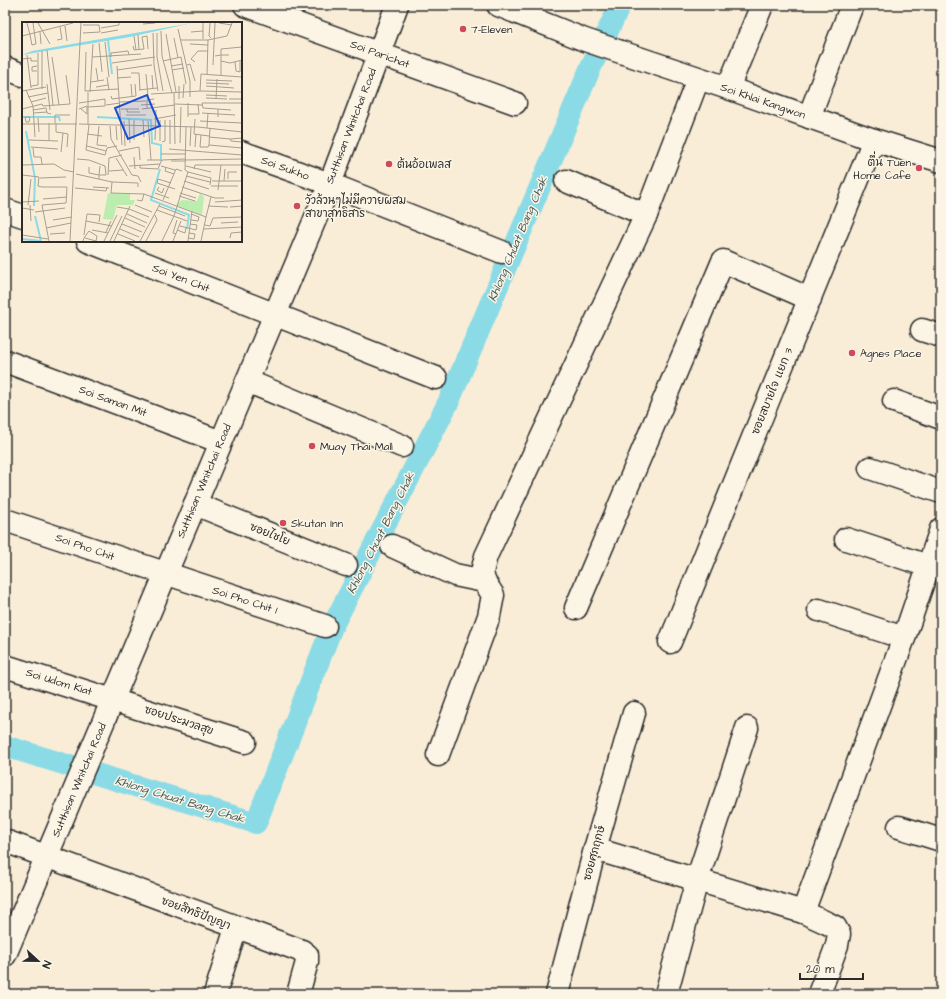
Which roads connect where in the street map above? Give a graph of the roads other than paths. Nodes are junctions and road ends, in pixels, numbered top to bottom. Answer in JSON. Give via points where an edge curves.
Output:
{"nodes":[{"id":1,"x":245,"y":5,"type":"edge"},
{"id":2,"x":397,"y":5,"type":"edge"},
{"id":3,"x":498,"y":5,"type":"edge"},
{"id":4,"x":762,"y":5,"type":"edge"},
{"id":5,"x":852,"y":5,"type":"edge"},
{"id":6,"x":379,"y":53,"type":"junction"},
{"id":7,"x":5,"y":68,"type":"edge"},
{"id":8,"x":22,"y":75,"type":"edge"},
{"id":9,"x":698,"y":79,"type":"junction"},
{"id":10,"x":728,"y":88,"type":"junction"},
{"id":11,"x":515,"y":104,"type":"dead end"},
{"id":12,"x":809,"y":117,"type":"junction"},
{"id":13,"x":874,"y":140,"type":"junction"},
{"id":14,"x":242,"y":152,"type":"edge"},
{"id":15,"x":941,"y":161,"type":"edge"},
{"id":16,"x":566,"y":181,"type":"dead end"},
{"id":17,"x":330,"y":184,"type":"junction"},
{"id":18,"x":5,"y":210,"type":"edge"},
{"id":19,"x":646,"y":215,"type":"junction"},
{"id":20,"x":22,"y":216,"type":"edge"},
{"id":21,"x":91,"y":242,"type":"edge"},
{"id":22,"x":502,"y":252,"type":"dead end"},
{"id":23,"x":810,"y":299,"type":"junction"},
{"id":24,"x":275,"y":314,"type":"junction"},
{"id":25,"x":5,"y":361,"type":"edge"},
{"id":26,"x":436,"y":378,"type":"dead end"},
{"id":27,"x":247,"y":381,"type":"junction"},
{"id":28,"x":894,"y":402,"type":"dead end"},
{"id":29,"x":941,"y":418,"type":"edge"},
{"id":30,"x":221,"y":442,"type":"junction"},
{"id":31,"x":402,"y":446,"type":"dead end"},
{"id":32,"x":870,"y":468,"type":"dead end"},
{"id":33,"x":941,"y":492,"type":"edge"},
{"id":34,"x":195,"y":504,"type":"junction"},
{"id":35,"x":5,"y":520,"type":"edge"},
{"id":36,"x":941,"y":529,"type":"edge"},
{"id":37,"x":846,"y":539,"type":"dead end"},
{"id":38,"x":392,"y":546,"type":"dead end"},
{"id":39,"x":346,"y":565,"type":"dead end"},
{"id":40,"x":928,"y":566,"type":"junction"},
{"id":41,"x":165,"y":574,"type":"junction"},
{"id":42,"x":484,"y":581,"type":"junction"},
{"id":43,"x":576,"y":608,"type":"dead end"},
{"id":44,"x":820,"y":610,"type":"dead end"},
{"id":45,"x":325,"y":626,"type":"dead end"},
{"id":46,"x":904,"y":638,"type":"junction"},
{"id":47,"x":670,"y":642,"type":"dead end"},
{"id":48,"x":5,"y":666,"type":"edge"},
{"id":49,"x":112,"y":699,"type":"junction"},
{"id":50,"x":634,"y":713,"type":"dead end"},
{"id":51,"x":747,"y":728,"type":"dead end"},
{"id":52,"x":245,"y":742,"type":"dead end"},
{"id":53,"x":438,"y":755,"type":"dead end"},
{"id":54,"x":899,"y":827,"type":"dead end"},
{"id":55,"x":941,"y":840,"type":"edge"},
{"id":56,"x":5,"y":841,"type":"edge"},
{"id":57,"x":595,"y":850,"type":"junction"},
{"id":58,"x":46,"y":856,"type":"junction"},
{"id":59,"x":698,"y":880,"type":"junction"},
{"id":60,"x":803,"y":912,"type":"junction"},
{"id":61,"x":236,"y":928,"type":"junction"},
{"id":62,"x":5,"y":955,"type":"edge"},
{"id":63,"x":215,"y":994,"type":"edge"},
{"id":64,"x":298,"y":994,"type":"edge"},
{"id":65,"x":557,"y":994,"type":"edge"},
{"id":66,"x":666,"y":994,"type":"edge"},
{"id":67,"x":819,"y":994,"type":"edge"}],
"edges":[{"from":1,"to":6,"type":"street","name":"Soi Parichat"},
{"from":2,"to":6,"type":"street","name":"Sutthisan Winitchai Road"},
{"from":3,"to":9,"type":"street","name":"Soi Khlai Kangwon","via":[[585,40]]},
{"from":4,"to":10,"type":"street"},
{"from":5,"to":12,"type":"street"},
{"from":6,"to":11,"type":"street","name":"Soi Parichat"},
{"from":6,"to":17,"type":"street","name":"Sutthisan Winitchai Road"},
{"from":7,"to":8,"type":"street"},
{"from":9,"to":10,"type":"street","name":"Soi Khlai Kangwon"},
{"from":9,"to":19,"type":"street"},
{"from":10,"to":12,"type":"street","name":"Soi Khlai Kangwon"},
{"from":12,"to":13,"type":"street","name":"Soi Khlai Kangwon"},
{"from":13,"to":15,"type":"street","name":"Soi Khlai Kangwon"},
{"from":13,"to":23,"type":"street","name":"ซอยสบายใจ แยก 3"},
{"from":14,"to":17,"type":"street","name":"Soi Sukho"},
{"from":16,"to":19,"type":"street"},
{"from":17,"to":22,"type":"street","name":"Soi Sukho"},
{"from":17,"to":24,"type":"street","name":"Sutthisan Winitchai Road"},
{"from":18,"to":20,"type":"street"},
{"from":19,"to":42,"type":"street","via":[[486,556],[482,572]]},
{"from":21,"to":24,"type":"street","name":"Soi Yen Chit"},
{"from":23,"to":43,"type":"street","via":[[723,261]]},
{"from":23,"to":47,"type":"street","name":"ซอยสบายใจ แยก 3"},
{"from":24,"to":26,"type":"street","name":"Soi Yen Chit"},
{"from":24,"to":27,"type":"street","name":"Sutthisan Winitchai Road"},
{"from":25,"to":30,"type":"street","name":"Soi Saman Mit"},
{"from":27,"to":30,"type":"street","name":"Sutthisan Winitchai Road"},
{"from":27,"to":31,"type":"street"},
{"from":28,"to":29,"type":"street"},
{"from":30,"to":34,"type":"street","name":"Sutthisan Winitchai Road"},
{"from":32,"to":33,"type":"street"},
{"from":34,"to":39,"type":"street","name":"ซอยไชโย"},
{"from":34,"to":41,"type":"street","name":"Sutthisan Winitchai Road"},
{"from":35,"to":41,"type":"street","name":"Soi Pho Chit"},
{"from":36,"to":40,"type":"street"},
{"from":37,"to":40,"type":"street"},
{"from":38,"to":42,"type":"street","via":[[455,575]]},
{"from":40,"to":46,"type":"street"},
{"from":41,"to":45,"type":"street","name":"Soi Pho Chit 1"},
{"from":41,"to":49,"type":"street","name":"Sutthisan Winitchai Road"},
{"from":42,"to":53,"type":"street","via":[[493,595],[490,616]]},
{"from":44,"to":46,"type":"street"},
{"from":46,"to":60,"type":"street"},
{"from":48,"to":49,"type":"street","name":"Soi Udom Kiat"},
{"from":49,"to":52,"type":"street","name":"ซอยประมวลสุข"},
{"from":49,"to":58,"type":"street","name":"Sutthisan Winitchai Road"},
{"from":50,"to":57,"type":"street","name":"ซอยศุภฤกษ์"},
{"from":51,"to":59,"type":"street"},
{"from":54,"to":55,"type":"street"},
{"from":56,"to":58,"type":"street","name":"ซอยสิทธิปัญญา"},
{"from":57,"to":59,"type":"street"},
{"from":57,"to":65,"type":"street","name":"ซอยศุภฤกษ์"},
{"from":58,"to":61,"type":"street","name":"ซอยสิทธิปัญญา"},
{"from":58,"to":62,"type":"street","name":"Sutthisan Winitchai Road"},
{"from":59,"to":60,"type":"street"},
{"from":59,"to":66,"type":"street"},
{"from":60,"to":67,"type":"street","via":[[827,922],[835,927],[839,934]]},
{"from":61,"to":63,"type":"street"},
{"from":61,"to":64,"type":"street","name":"ซอยสิทธิปัญญา","via":[[307,955]]}]}
